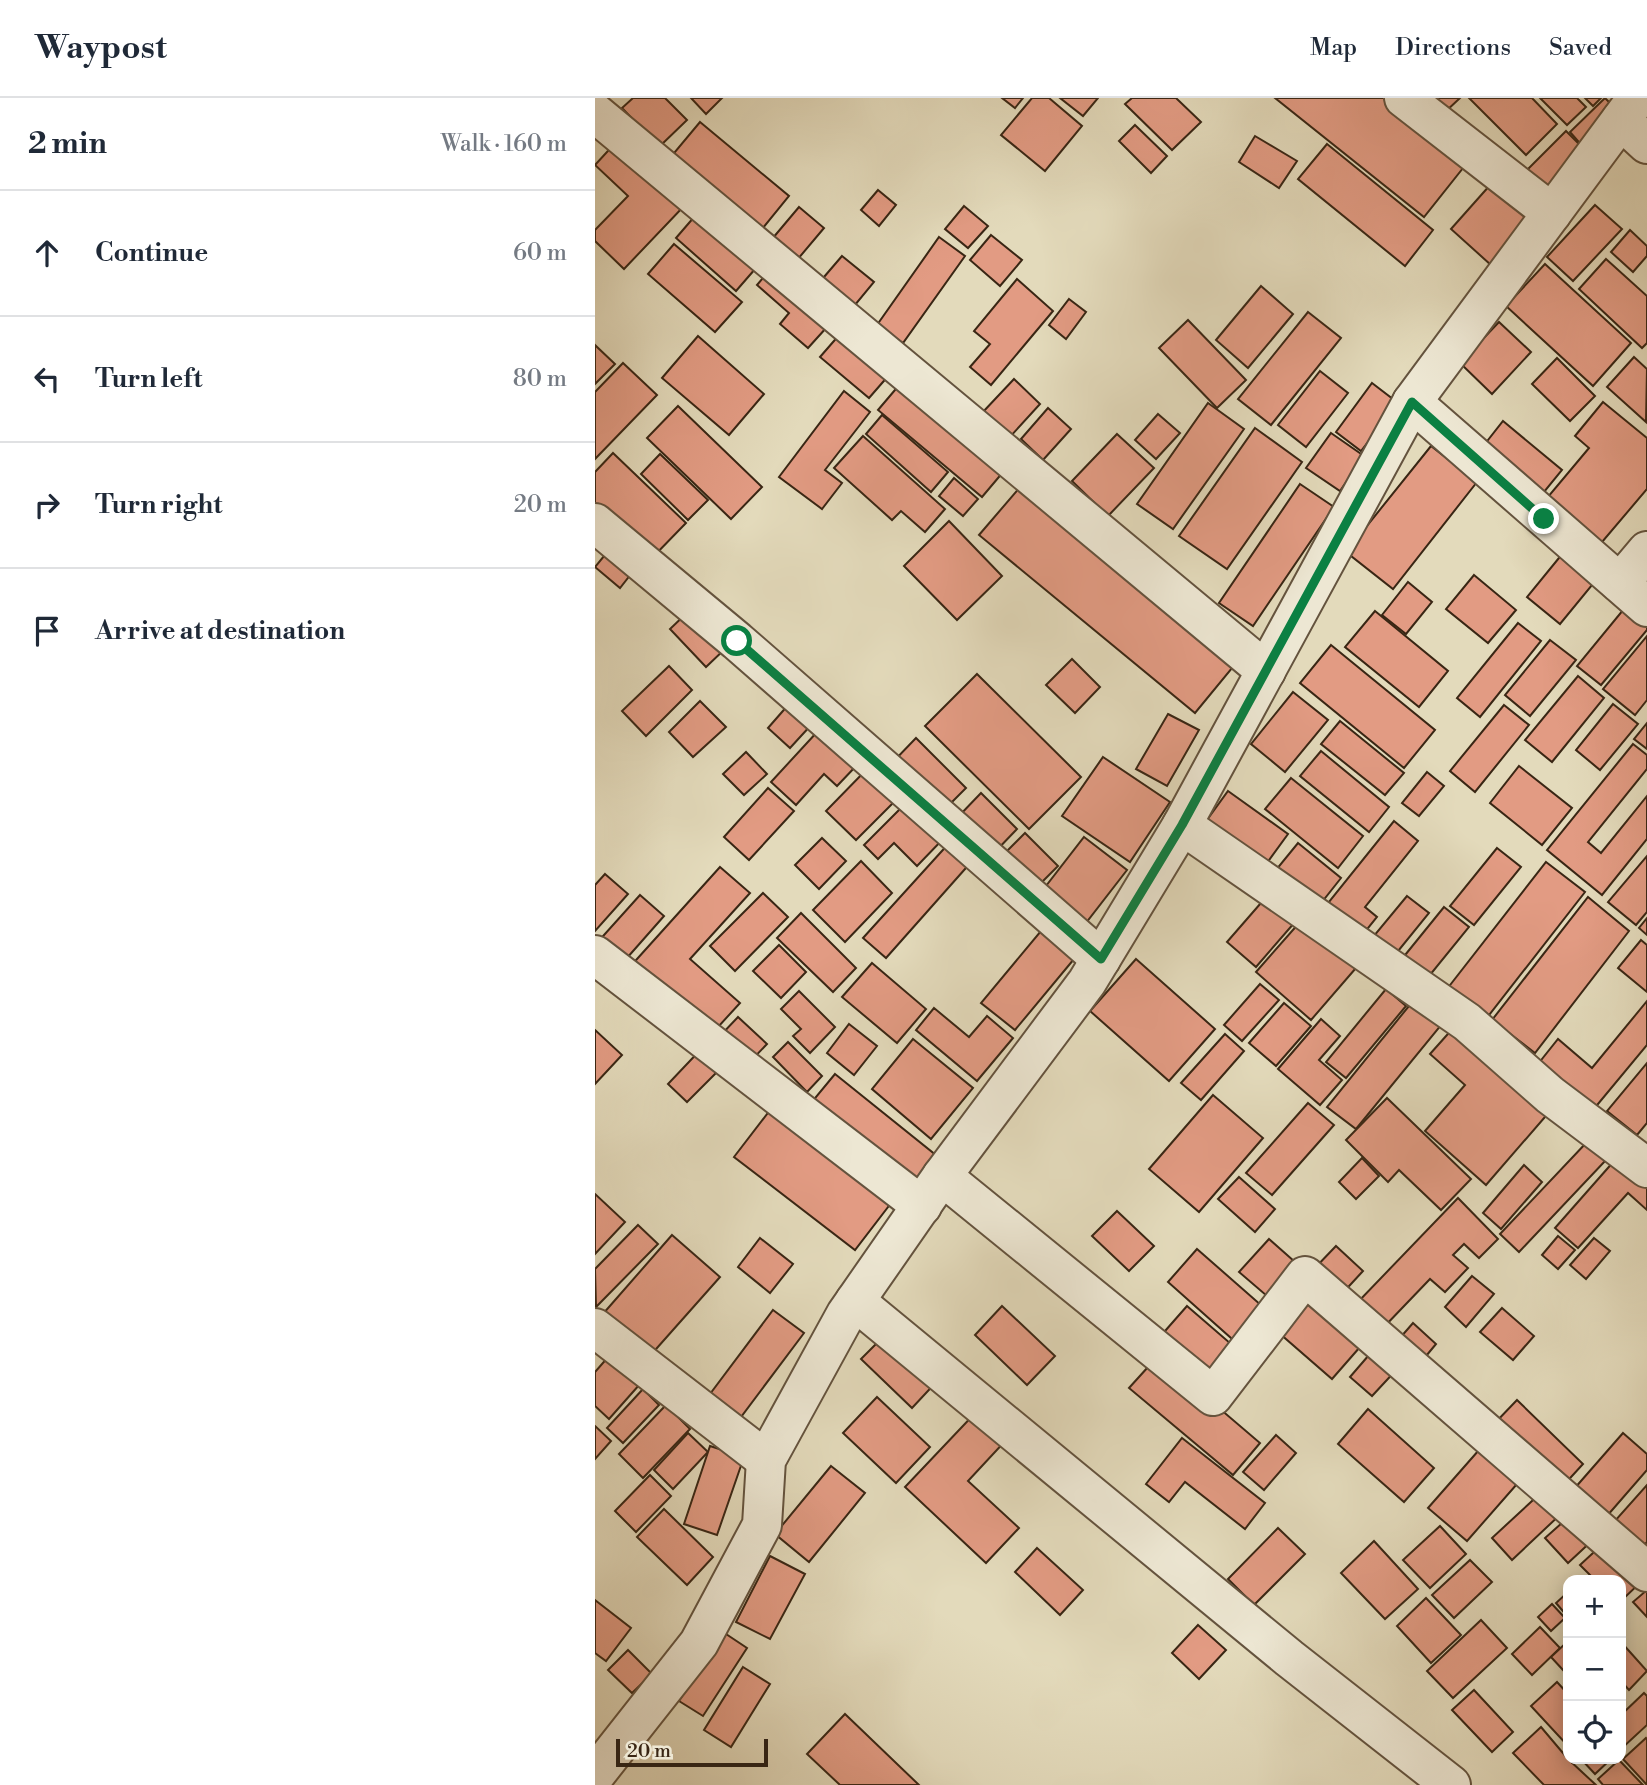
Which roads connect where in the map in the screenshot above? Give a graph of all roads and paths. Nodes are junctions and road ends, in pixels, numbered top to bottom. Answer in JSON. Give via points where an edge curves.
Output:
{"nodes":[{"id":1,"x":1404,"y":98,"type":"edge"},
{"id":2,"x":595,"y":113,"type":"edge"},
{"id":3,"x":1635,"y":121,"type":"edge"},
{"id":4,"x":1552,"y":213,"type":"junction"},
{"id":5,"x":1412,"y":402,"type":"junction"},
{"id":6,"x":595,"y":523,"type":"edge"},
{"id":7,"x":1647,"y":551,"type":"edge"},
{"id":8,"x":1633,"y":595,"type":"edge"},
{"id":9,"x":1266,"y":671,"type":"junction"},
{"id":10,"x":1182,"y":825,"type":"junction"},
{"id":11,"x":595,"y":955,"type":"edge"},
{"id":12,"x":1101,"y":959,"type":"junction"},
{"id":13,"x":1647,"y":1168,"type":"edge"},
{"id":14,"x":932,"y":1191,"type":"junction"},
{"id":15,"x":855,"y":1301,"type":"junction"},
{"id":16,"x":595,"y":1328,"type":"edge"},
{"id":17,"x":766,"y":1460,"type":"junction"},
{"id":18,"x":1647,"y":1572,"type":"edge"},
{"id":19,"x":595,"y":1775,"type":"edge"},
{"id":20,"x":1451,"y":1785,"type":"edge"}],
"edges":[{"from":1,"to":4,"type":"street"},
{"from":2,"to":9,"type":"street"},
{"from":3,"to":4,"type":"street"},
{"from":4,"to":5,"type":"street"},
{"from":5,"to":8,"type":"street"},
{"from":5,"to":9,"type":"street"},
{"from":6,"to":12,"type":"street"},
{"from":7,"to":8,"type":"street"},
{"from":9,"to":10,"type":"street"},
{"from":10,"to":12,"type":"street"},
{"from":10,"to":13,"type":"street","via":[[1467,1023],[1550,1095]]},
{"from":11,"to":14,"type":"street"},
{"from":12,"to":14,"type":"street"},
{"from":14,"to":15,"type":"street"},
{"from":14,"to":18,"type":"street","via":[[1213,1396],[1305,1276]]},
{"from":15,"to":17,"type":"street"},
{"from":15,"to":20,"type":"street","via":[[1289,1658]]},
{"from":16,"to":17,"type":"street"},
{"from":17,"to":19,"type":"street","via":[[762,1525],[699,1643]]}]}
